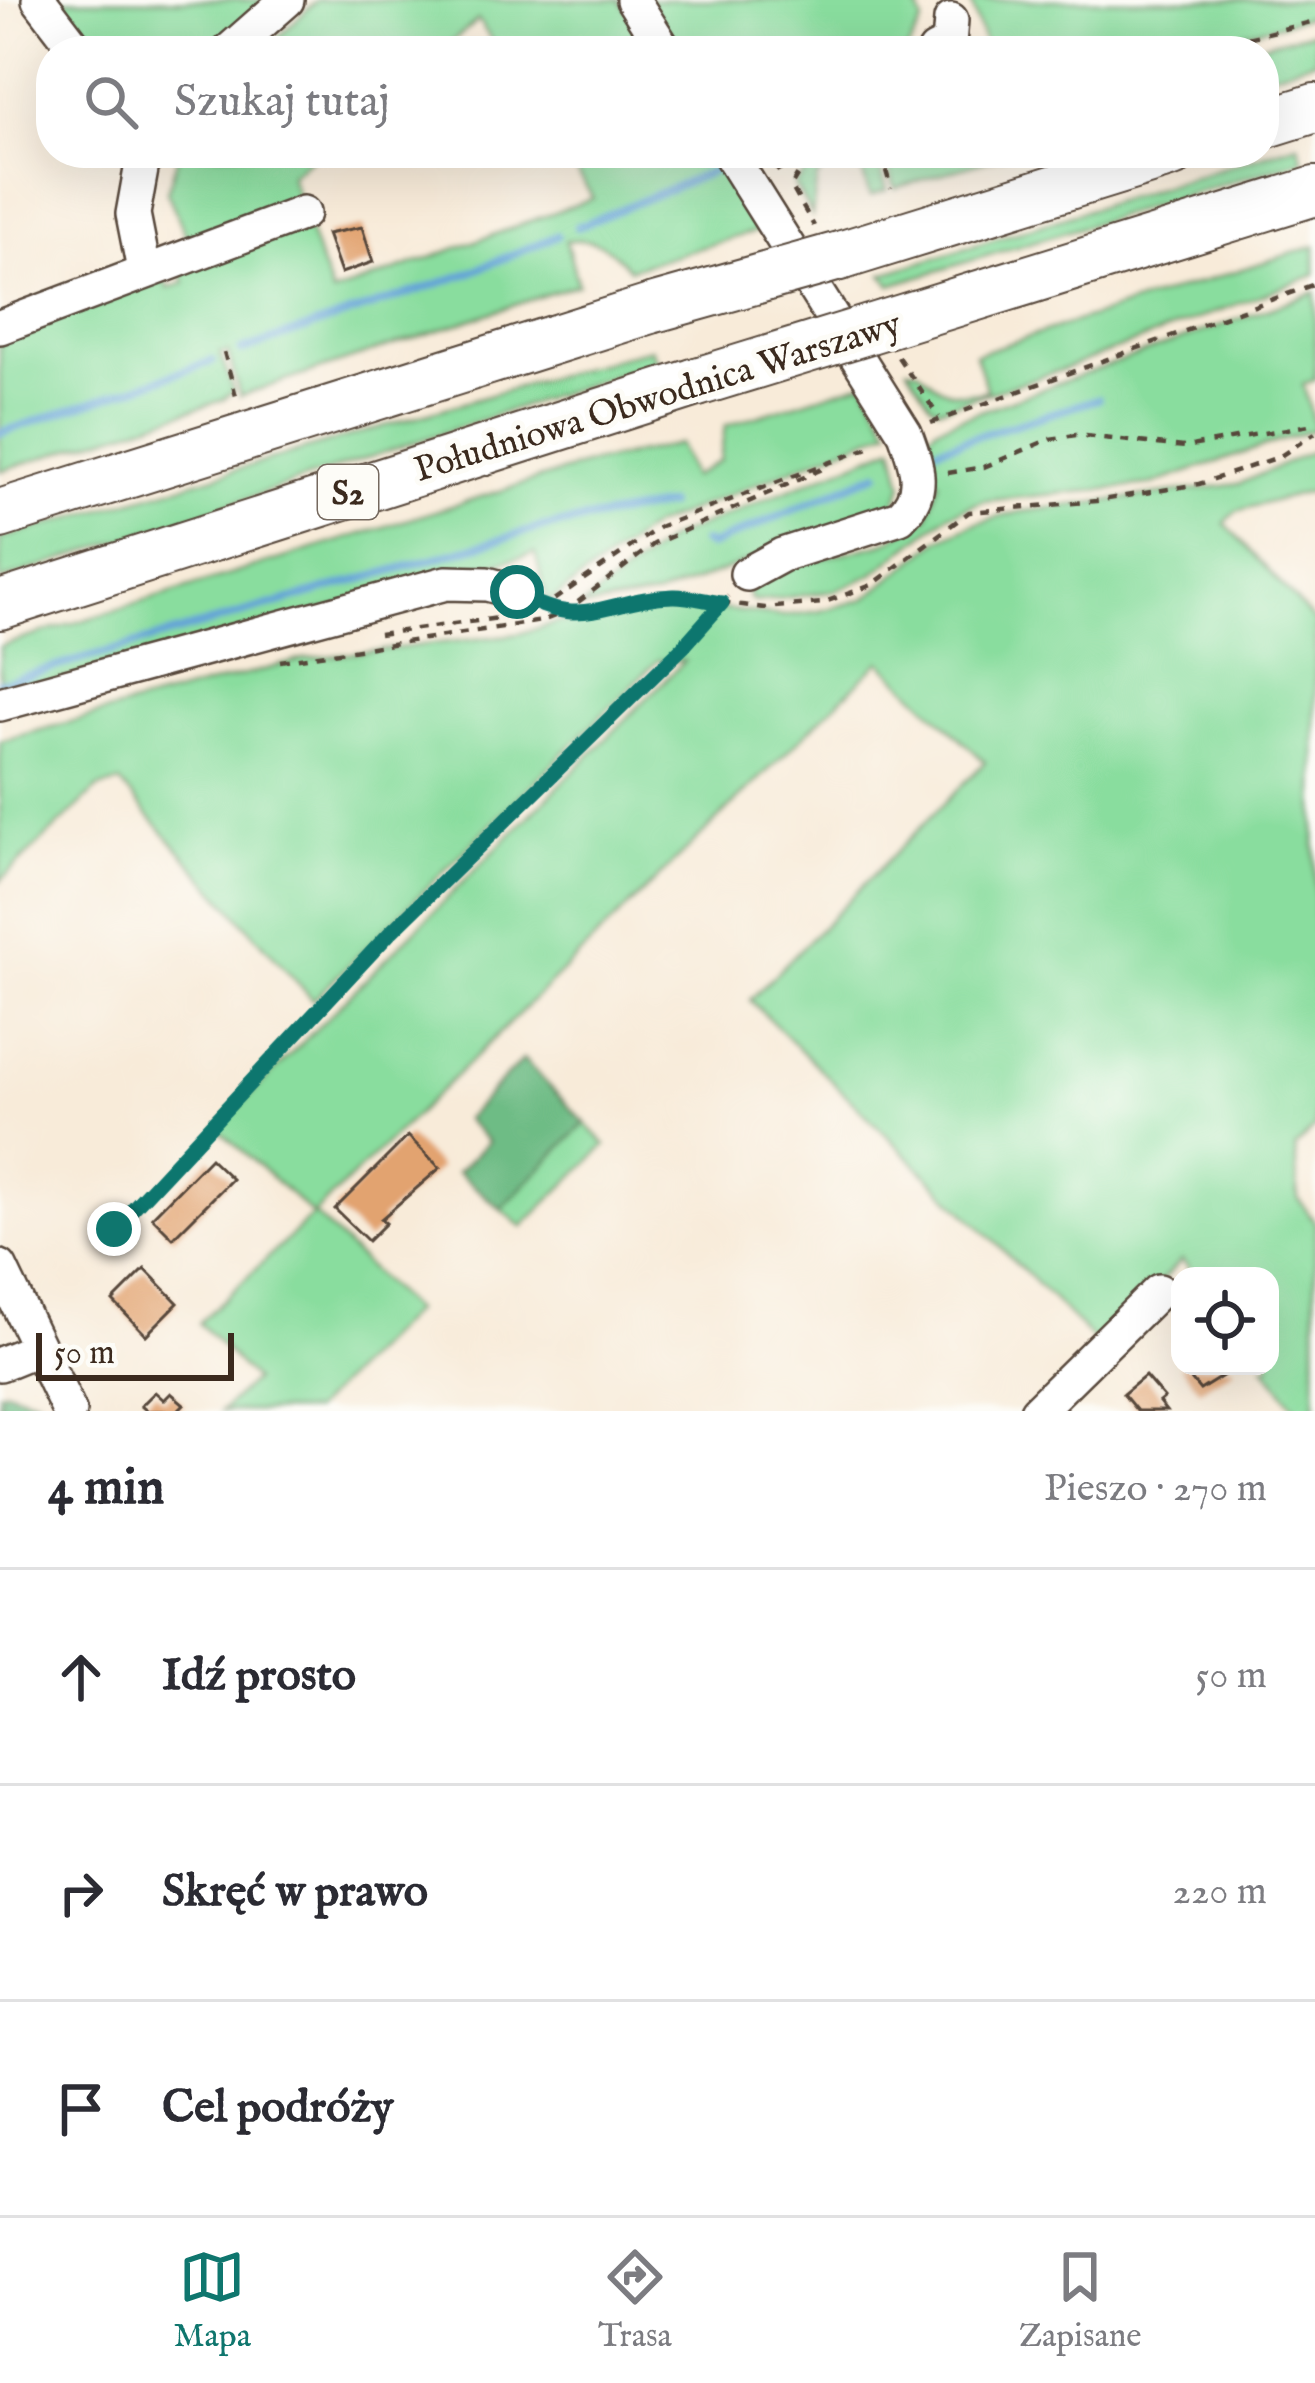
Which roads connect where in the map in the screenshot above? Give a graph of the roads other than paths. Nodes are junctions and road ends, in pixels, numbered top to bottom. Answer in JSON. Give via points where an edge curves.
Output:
{"nodes":[{"id":1,"x":39,"y":0,"type":"edge"},
{"id":2,"x":287,"y":0,"type":"edge"},
{"id":3,"x":633,"y":0,"type":"edge"},
{"id":4,"x":951,"y":20,"type":"dead end"},
{"id":5,"x":67,"y":36,"type":"edge"},
{"id":6,"x":246,"y":36,"type":"edge"},
{"id":7,"x":656,"y":36,"type":"edge"},
{"id":8,"x":950,"y":36,"type":"edge"},
{"id":9,"x":141,"y":168,"type":"edge"},
{"id":10,"x":738,"y":168,"type":"edge"},
{"id":11,"x":1124,"y":168,"type":"edge"},
{"id":12,"x":1315,"y":191,"type":"edge"},
{"id":13,"x":303,"y":214,"type":"dead end"},
{"id":14,"x":144,"y":270,"type":"junction"},
{"id":15,"x":0,"y":327,"type":"edge"},
{"id":16,"x":0,"y":514,"type":"edge"},
{"id":17,"x":747,"y":574,"type":"dead end"},
{"id":18,"x":517,"y":592,"type":"road end"},
{"id":19,"x":0,"y":605,"type":"edge"},
{"id":20,"x":0,"y":704,"type":"edge"},
{"id":21,"x":0,"y":1267,"type":"edge"},
{"id":22,"x":1160,"y":1291,"type":"dead end"},
{"id":23,"x":37,"y":1349,"type":"junction"},
{"id":24,"x":0,"y":1364,"type":"edge"},
{"id":25,"x":1046,"y":1408,"type":"edge"},
{"id":26,"x":69,"y":1411,"type":"edge"}],
"edges":[{"from":1,"to":5,"type":"street"},
{"from":2,"to":6,"type":"street"},
{"from":3,"to":7,"type":"street"},
{"from":4,"to":8,"type":"street"},
{"from":9,"to":14,"type":"street","via":[[133,214]]},
{"from":10,"to":17,"type":"street","via":[[905,433],[919,478],[900,518]]},
{"from":11,"to":16,"type":"highway","number":"S2","bridge":true},
{"from":12,"to":19,"type":"highway","name":"Południowa Obwodnica Warszawy","number":"S2","bridge":true},
{"from":13,"to":14,"type":"street"},
{"from":14,"to":15,"type":"street"},
{"from":18,"to":20,"type":"street","via":[[446,583]]},
{"from":21,"to":23,"type":"street"},
{"from":22,"to":25,"type":"street"},
{"from":23,"to":24,"type":"street"},
{"from":23,"to":26,"type":"street"}]}
